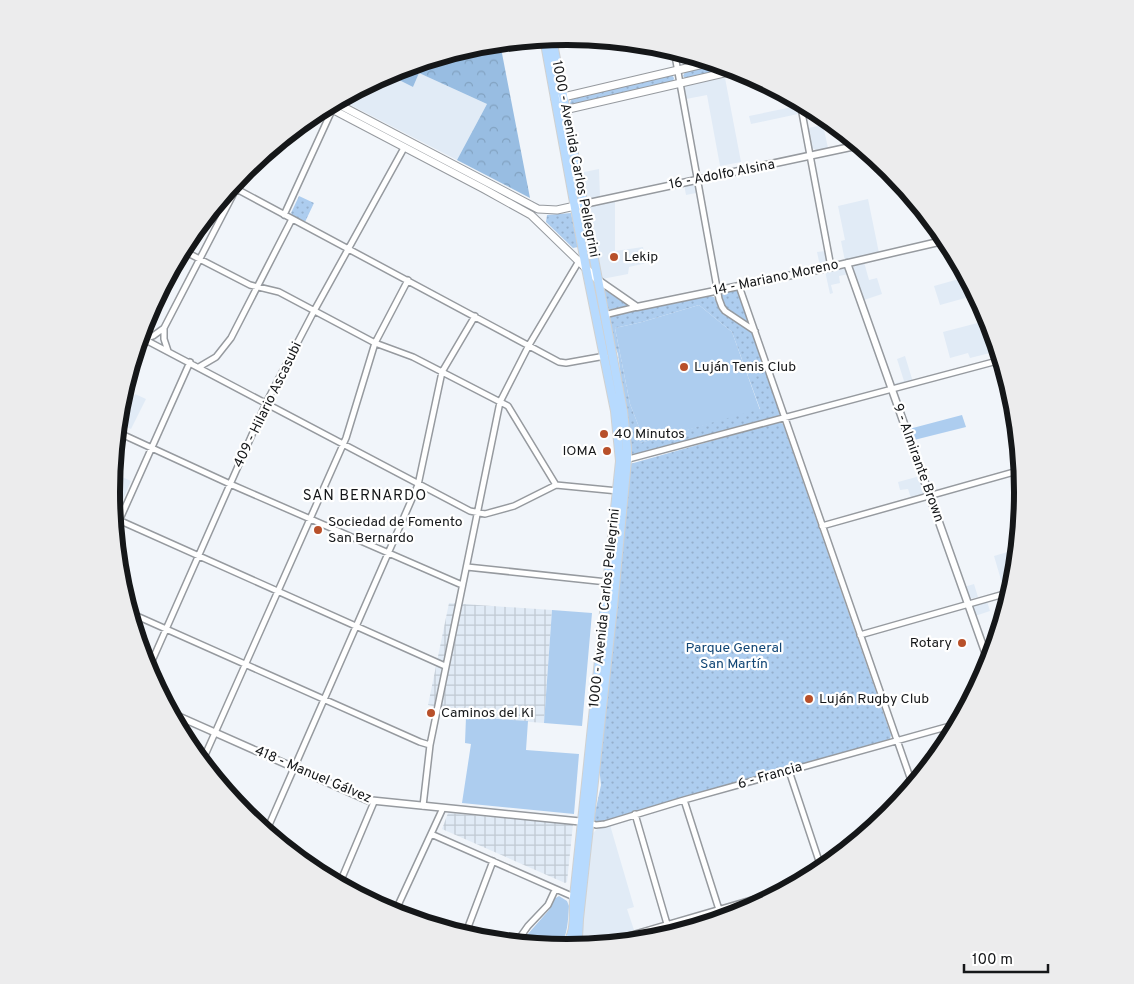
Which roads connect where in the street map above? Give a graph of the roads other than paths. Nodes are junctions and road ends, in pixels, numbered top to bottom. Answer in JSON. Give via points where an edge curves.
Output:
{"nodes":[{"id":1,"x":553,"y":45,"type":"edge"},
{"id":2,"x":546,"y":46,"type":"edge"},
{"id":3,"x":675,"y":58,"type":"edge"},
{"id":4,"x":699,"y":65,"type":"edge"},
{"id":5,"x":677,"y":71,"type":"junction"},
{"id":6,"x":723,"y":73,"type":"edge"},
{"id":7,"x":680,"y":83,"type":"junction"},
{"id":8,"x":559,"y":98,"type":"junction"},
{"id":9,"x":339,"y":108,"type":"edge"},
{"id":10,"x":340,"y":108,"type":"edge"},
{"id":11,"x":562,"y":111,"type":"junction"},
{"id":12,"x":802,"y":112,"type":"edge"},
{"id":13,"x":328,"y":114,"type":"edge"},
{"id":14,"x":851,"y":147,"type":"edge"},
{"id":15,"x":404,"y":148,"type":"junction"},
{"id":16,"x":809,"y":157,"type":"junction"},
{"id":17,"x":696,"y":179,"type":"junction"},
{"id":18,"x":237,"y":190,"type":"edge"},
{"id":19,"x":226,"y":203,"type":"edge"},
{"id":20,"x":580,"y":205,"type":"junction"},
{"id":21,"x":549,"y":211,"type":"junction"},
{"id":22,"x":284,"y":215,"type":"junction"},
{"id":23,"x":292,"y":219,"type":"junction"},
{"id":24,"x":543,"y":226,"type":"junction"},
{"id":25,"x":938,"y":242,"type":"edge"},
{"id":26,"x":348,"y":249,"type":"junction"},
{"id":27,"x":189,"y":254,"type":"edge"},
{"id":28,"x":200,"y":259,"type":"junction"},
{"id":29,"x":579,"y":261,"type":"junction"},
{"id":30,"x":847,"y":263,"type":"junction"},
{"id":31,"x":831,"y":267,"type":"junction"},
{"id":32,"x":586,"y":268,"type":"junction"},
{"id":33,"x":408,"y":280,"type":"junction"},
{"id":34,"x":598,"y":280,"type":"junction"},
{"id":35,"x":739,"y":286,"type":"junction"},
{"id":36,"x":256,"y":288,"type":"junction"},
{"id":37,"x":718,"y":290,"type":"junction"},
{"id":38,"x":638,"y":307,"type":"junction"},
{"id":39,"x":314,"y":311,"type":"junction"},
{"id":40,"x":604,"y":315,"type":"junction"},
{"id":41,"x":475,"y":316,"type":"junction"},
{"id":42,"x":164,"y":328,"type":"junction"},
{"id":43,"x":756,"y":332,"type":"junction"},
{"id":44,"x":148,"y":337,"type":"edge"},
{"id":45,"x":147,"y":340,"type":"edge"},
{"id":46,"x":375,"y":343,"type":"junction"},
{"id":47,"x":529,"y":345,"type":"junction"},
{"id":48,"x":168,"y":351,"type":"junction"},
{"id":49,"x":605,"y":356,"type":"junction"},
{"id":50,"x":190,"y":362,"type":"junction"},
{"id":51,"x":994,"y":362,"type":"edge"},
{"id":52,"x":199,"y":367,"type":"junction"},
{"id":53,"x":442,"y":372,"type":"junction"},
{"id":54,"x":892,"y":389,"type":"junction"},
{"id":55,"x":500,"y":402,"type":"junction"},
{"id":56,"x":266,"y":403,"type":"junction"},
{"id":57,"x":786,"y":417,"type":"junction"},
{"id":58,"x":124,"y":435,"type":"edge"},
{"id":59,"x":343,"y":445,"type":"junction"},
{"id":60,"x":153,"y":448,"type":"junction"},
{"id":61,"x":624,"y":461,"type":"junction"},
{"id":62,"x":1013,"y":472,"type":"edge"},
{"id":63,"x":230,"y":484,"type":"junction"},
{"id":64,"x":418,"y":485,"type":"junction"},
{"id":65,"x":556,"y":485,"type":"junction"},
{"id":66,"x":620,"y":491,"type":"junction"},
{"id":67,"x":930,"y":495,"type":"junction"},
{"id":68,"x":121,"y":512,"type":"edge"},
{"id":69,"x":478,"y":513,"type":"junction"},
{"id":70,"x":311,"y":518,"type":"junction"},
{"id":71,"x":121,"y":521,"type":"edge"},
{"id":72,"x":822,"y":526,"type":"junction"},
{"id":73,"x":388,"y":553,"type":"junction"},
{"id":74,"x":198,"y":556,"type":"junction"},
{"id":75,"x":467,"y":567,"type":"junction"},
{"id":76,"x":607,"y":582,"type":"junction"},
{"id":77,"x":462,"y":585,"type":"junction"},
{"id":78,"x":278,"y":591,"type":"junction"},
{"id":79,"x":1002,"y":595,"type":"edge"},
{"id":80,"x":968,"y":604,"type":"junction"},
{"id":81,"x":138,"y":617,"type":"edge"},
{"id":82,"x":356,"y":626,"type":"junction"},
{"id":83,"x":165,"y":629,"type":"junction"},
{"id":84,"x":860,"y":635,"type":"junction"},
{"id":85,"x":985,"y":651,"type":"edge"},
{"id":86,"x":153,"y":659,"type":"edge"},
{"id":87,"x":245,"y":664,"type":"junction"},
{"id":88,"x":445,"y":666,"type":"junction"},
{"id":89,"x":324,"y":700,"type":"junction"},
{"id":90,"x":181,"y":718,"type":"edge"},
{"id":91,"x":947,"y":727,"type":"edge"},
{"id":92,"x":215,"y":733,"type":"junction"},
{"id":93,"x":897,"y":740,"type":"junction"},
{"id":94,"x":430,"y":745,"type":"junction"},
{"id":95,"x":205,"y":755,"type":"edge"},
{"id":96,"x":294,"y":769,"type":"junction"},
{"id":97,"x":789,"y":771,"type":"junction"},
{"id":98,"x":910,"y":778,"type":"edge"},
{"id":99,"x":684,"y":800,"type":"junction"},
{"id":100,"x":374,"y":802,"type":"junction"},
{"id":101,"x":423,"y":806,"type":"junction"},
{"id":102,"x":443,"y":808,"type":"junction"},
{"id":103,"x":635,"y":814,"type":"junction"},
{"id":104,"x":586,"y":822,"type":"junction"},
{"id":105,"x":269,"y":825,"type":"edge"},
{"id":106,"x":431,"y":834,"type":"junction"},
{"id":107,"x":493,"y":861,"type":"junction"},
{"id":108,"x":819,"y":861,"type":"edge"},
{"id":109,"x":342,"y":878,"type":"edge"},
{"id":110,"x":555,"y":890,"type":"junction"},
{"id":111,"x":574,"y":897,"type":"junction"},
{"id":112,"x":746,"y":902,"type":"edge"},
{"id":113,"x":398,"y":906,"type":"edge"},
{"id":114,"x":719,"y":909,"type":"junction"},
{"id":115,"x":667,"y":924,"type":"junction"},
{"id":116,"x":467,"y":927,"type":"edge"},
{"id":117,"x":639,"y":933,"type":"edge"},
{"id":118,"x":521,"y":936,"type":"edge"},
{"id":119,"x":570,"y":939,"type":"edge"},
{"id":120,"x":578,"y":939,"type":"edge"}],
"edges":[{"from":1,"to":8,"type":"main road","name":"1000 - Avenida Carlos Pellegrini"},
{"from":2,"to":8,"type":"main road","name":"1000 - Avenida Carlos Pellegrini"},
{"from":3,"to":5,"type":"street"},
{"from":4,"to":5,"type":"main road"},
{"from":5,"to":7,"type":"street"},
{"from":5,"to":8,"type":"main road"},
{"from":6,"to":7,"type":"main road"},
{"from":7,"to":11,"type":"main road"},
{"from":7,"to":17,"type":"street"},
{"from":8,"to":11,"type":"main road","name":"1000 - Avenida Carlos Pellegrini"},
{"from":9,"to":15,"type":"main road"},
{"from":10,"to":21,"type":"main road","via":[[519,200]]},
{"from":11,"to":20,"type":"main road","name":"1000 - Avenida Carlos Pellegrini"},
{"from":12,"to":16,"type":"street"},
{"from":13,"to":22,"type":"street"},
{"from":14,"to":16,"type":"street","name":"16 - Adolfo Alsina"},
{"from":15,"to":24,"type":"main road","via":[[516,206]]},
{"from":15,"to":26,"type":"street","name":"409 - Hilario Ascasubi"},
{"from":16,"to":17,"type":"street","name":"16 - Adolfo Alsina"},
{"from":16,"to":31,"type":"street"},
{"from":17,"to":20,"type":"street","name":"16 - Adolfo Alsina"},
{"from":17,"to":37,"type":"street"},
{"from":18,"to":22,"type":"street"},
{"from":19,"to":28,"type":"street"},
{"from":20,"to":21,"type":"main road"},
{"from":20,"to":32,"type":"main road","name":"1000 - Avenida Carlos Pellegrini"},
{"from":20,"to":34,"type":"main road","name":"1000 - Avenida Carlos Pellegrini"},
{"from":21,"to":24,"type":"main road"},
{"from":22,"to":23,"type":"street"},
{"from":23,"to":26,"type":"street"},
{"from":23,"to":36,"type":"street"},
{"from":24,"to":29,"type":"main road"},
{"from":25,"to":30,"type":"street","name":"14 - Mariano Moreno"},
{"from":26,"to":33,"type":"street"},
{"from":26,"to":39,"type":"street","name":"409 - Hilario Ascasubi"},
{"from":27,"to":28,"type":"street"},
{"from":28,"to":36,"type":"street"},
{"from":28,"to":42,"type":"street"},
{"from":29,"to":32,"type":"main road"},
{"from":29,"to":47,"type":"street"},
{"from":30,"to":31,"type":"street","name":"14 - Mariano Moreno"},
{"from":30,"to":54,"type":"street","name":"9 - Almirante Brown"},
{"from":31,"to":35,"type":"street","name":"14 - Mariano Moreno"},
{"from":32,"to":34,"type":"main road","name":"1000 - Avenida Carlos Pellegrini"},
{"from":32,"to":49,"type":"main road","name":"1000 - Avenida Carlos Pellegrini"},
{"from":33,"to":41,"type":"street"},
{"from":33,"to":46,"type":"street"},
{"from":34,"to":38,"type":"street"},
{"from":34,"to":40,"type":"main road","name":"1000 - Avenida Carlos Pellegrini"},
{"from":35,"to":37,"type":"street","name":"14 - Mariano Moreno"},
{"from":35,"to":43,"type":"street"},
{"from":36,"to":39,"type":"street","via":[[275,290]]},
{"from":36,"to":52,"type":"street","via":[[226,346],[216,357]]},
{"from":37,"to":38,"type":"street","name":"14 - Mariano Moreno"},
{"from":37,"to":43,"type":"street","via":[[722,307]]},
{"from":38,"to":40,"type":"street","name":"14 - Mariano Moreno"},
{"from":39,"to":46,"type":"street"},
{"from":39,"to":56,"type":"street","name":"409 - Hilario Ascasubi"},
{"from":40,"to":61,"type":"main road","name":"1000 - Avenida Carlos Pellegrini","via":[[623,411],[628,448]]},
{"from":41,"to":47,"type":"street"},
{"from":41,"to":53,"type":"street"},
{"from":42,"to":44,"type":"street"},
{"from":42,"to":48,"type":"street"},
{"from":43,"to":57,"type":"street"},
{"from":45,"to":48,"type":"street"},
{"from":46,"to":53,"type":"street","via":[[407,354]]},
{"from":46,"to":59,"type":"street"},
{"from":47,"to":49,"type":"street","via":[[559,362]]},
{"from":47,"to":55,"type":"street"},
{"from":48,"to":50,"type":"street"},
{"from":49,"to":61,"type":"main road","name":"1000 - Avenida Carlos Pellegrini"},
{"from":50,"to":52,"type":"street"},
{"from":50,"to":60,"type":"street"},
{"from":51,"to":54,"type":"street"},
{"from":52,"to":56,"type":"street"},
{"from":53,"to":55,"type":"street"},
{"from":53,"to":64,"type":"street"},
{"from":54,"to":57,"type":"street"},
{"from":54,"to":67,"type":"street","name":"9 - Almirante Brown"},
{"from":55,"to":65,"type":"street","via":[[511,409]]},
{"from":55,"to":69,"type":"street"},
{"from":56,"to":59,"type":"street"},
{"from":56,"to":63,"type":"street","name":"409 - Hilario Ascasubi"},
{"from":57,"to":61,"type":"street"},
{"from":57,"to":72,"type":"street"},
{"from":58,"to":60,"type":"street"},
{"from":59,"to":64,"type":"street"},
{"from":59,"to":70,"type":"street"},
{"from":60,"to":63,"type":"street"},
{"from":60,"to":68,"type":"street"},
{"from":61,"to":66,"type":"main road","name":"1000 - Avenida Carlos Pellegrini"},
{"from":62,"to":67,"type":"street"},
{"from":63,"to":70,"type":"street"},
{"from":63,"to":74,"type":"street","name":"409 - Hilario Ascasubi"},
{"from":64,"to":69,"type":"street"},
{"from":64,"to":73,"type":"street"},
{"from":65,"to":66,"type":"street"},
{"from":65,"to":69,"type":"street","via":[[514,506]]},
{"from":66,"to":76,"type":"main road","name":"1000 - Avenida Carlos Pellegrini"},
{"from":66,"to":104,"type":"main road","name":"1000 - Avenida Carlos Pellegrini","via":[[613,607]]},
{"from":67,"to":72,"type":"street"},
{"from":67,"to":80,"type":"street","name":"9 - Almirante Brown"},
{"from":69,"to":75,"type":"street"},
{"from":70,"to":73,"type":"street"},
{"from":70,"to":78,"type":"street"},
{"from":71,"to":74,"type":"street"},
{"from":72,"to":84,"type":"street"},
{"from":73,"to":77,"type":"street"},
{"from":73,"to":82,"type":"street"},
{"from":74,"to":78,"type":"street"},
{"from":74,"to":83,"type":"street","name":"409 - Hilario Ascasubi"},
{"from":75,"to":76,"type":"street"},
{"from":75,"to":77,"type":"street"},
{"from":76,"to":104,"type":"main road","name":"1000 - Avenida Carlos Pellegrini"},
{"from":77,"to":88,"type":"street"},
{"from":78,"to":82,"type":"street"},
{"from":78,"to":87,"type":"street"},
{"from":79,"to":80,"type":"street"},
{"from":80,"to":84,"type":"street"},
{"from":80,"to":85,"type":"street","name":"9 - Almirante Brown"},
{"from":81,"to":83,"type":"street"},
{"from":82,"to":88,"type":"street"},
{"from":82,"to":89,"type":"street"},
{"from":83,"to":86,"type":"street","name":"409 - Hilario Ascasubi"},
{"from":83,"to":87,"type":"street"},
{"from":84,"to":93,"type":"street"},
{"from":87,"to":89,"type":"street"},
{"from":87,"to":92,"type":"street"},
{"from":88,"to":94,"type":"street"},
{"from":89,"to":94,"type":"street"},
{"from":89,"to":96,"type":"street"},
{"from":90,"to":92,"type":"street","name":"418 - Manuel Gálvez"},
{"from":91,"to":93,"type":"street","name":"6 - Francia"},
{"from":92,"to":95,"type":"street"},
{"from":92,"to":96,"type":"street","name":"418 - Manuel Gálvez"},
{"from":93,"to":97,"type":"street","name":"6 - Francia"},
{"from":93,"to":98,"type":"street"},
{"from":94,"to":101,"type":"street"},
{"from":96,"to":100,"type":"street","name":"418 - Manuel Gálvez"},
{"from":96,"to":105,"type":"street"},
{"from":97,"to":99,"type":"street","name":"6 - Francia"},
{"from":97,"to":108,"type":"street"},
{"from":99,"to":103,"type":"street","name":"6 - Francia"},
{"from":99,"to":114,"type":"street"},
{"from":100,"to":101,"type":"street","name":"418 - Manuel Gálvez"},
{"from":100,"to":109,"type":"street"},
{"from":101,"to":102,"type":"street","name":"418 - Manuel Gálvez"},
{"from":102,"to":104,"type":"street","name":"418 - Manuel Gálvez"},
{"from":102,"to":106,"type":"street"},
{"from":103,"to":104,"type":"street","name":"6 - Francia","via":[[605,824]]},
{"from":103,"to":115,"type":"street"},
{"from":104,"to":111,"type":"main road","name":"1000 - Avenida Carlos Pellegrini"},
{"from":104,"to":120,"type":"main road","name":"1000 - Avenida Carlos Pellegrini"},
{"from":106,"to":107,"type":"street"},
{"from":106,"to":113,"type":"street"},
{"from":107,"to":110,"type":"street"},
{"from":107,"to":116,"type":"street"},
{"from":110,"to":111,"type":"street"},
{"from":110,"to":118,"type":"street","via":[[548,905]]},
{"from":111,"to":119,"type":"main road","name":"1000 - Avenida Carlos Pellegrini"},
{"from":112,"to":114,"type":"street"},
{"from":114,"to":115,"type":"street"},
{"from":115,"to":117,"type":"street"}]}
